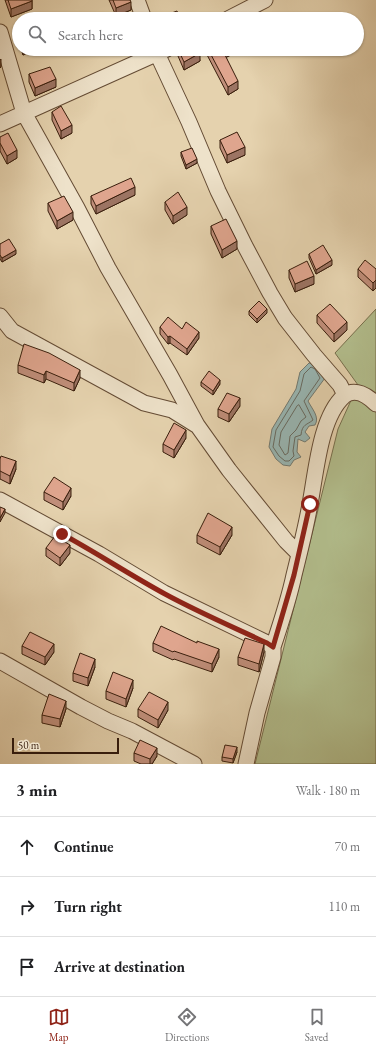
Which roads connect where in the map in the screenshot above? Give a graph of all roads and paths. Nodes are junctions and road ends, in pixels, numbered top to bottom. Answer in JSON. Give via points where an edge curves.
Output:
{"nodes":[{"id":1,"x":137,"y":0,"type":"edge"},
{"id":2,"x":265,"y":0,"type":"edge"},
{"id":3,"x":141,"y":12,"type":"edge"},
{"id":4,"x":242,"y":12,"type":"edge"},
{"id":5,"x":0,"y":32,"type":"edge"},
{"id":6,"x":149,"y":56,"type":"edge"},
{"id":7,"x":162,"y":56,"type":"edge"},
{"id":8,"x":24,"y":113,"type":"junction"},
{"id":9,"x":0,"y":124,"type":"edge"},
{"id":10,"x":0,"y":316,"type":"edge"},
{"id":11,"x":345,"y":395,"type":"junction"},
{"id":12,"x":376,"y":404,"type":"edge"},
{"id":13,"x":197,"y":426,"type":"junction"},
{"id":14,"x":0,"y":500,"type":"edge"},
{"id":15,"x":298,"y":554,"type":"junction"},
{"id":16,"x":273,"y":647,"type":"junction"},
{"id":17,"x":0,"y":661,"type":"edge"},
{"id":18,"x":194,"y":764,"type":"edge"},
{"id":19,"x":246,"y":764,"type":"edge"}],
"edges":[{"from":1,"to":3,"type":"street"},
{"from":2,"to":4,"type":"street"},
{"from":5,"to":8,"type":"street"},
{"from":6,"to":8,"type":"street"},
{"from":7,"to":11,"type":"street","via":[[218,191],[267,287],[285,318],[340,385]]},
{"from":8,"to":9,"type":"street"},
{"from":8,"to":13,"type":"street"},
{"from":10,"to":13,"type":"street","via":[[12,331],[144,403],[172,410]]},
{"from":11,"to":12,"type":"street","via":[[352,391],[361,393]]},
{"from":11,"to":15,"type":"street","via":[[328,420]]},
{"from":13,"to":15,"type":"street","via":[[234,477]]},
{"from":14,"to":16,"type":"street","via":[[164,593]]},
{"from":15,"to":16,"type":"street"},
{"from":16,"to":19,"type":"street","via":[[273,656]]},
{"from":17,"to":18,"type":"street","via":[[81,707]]}]}
